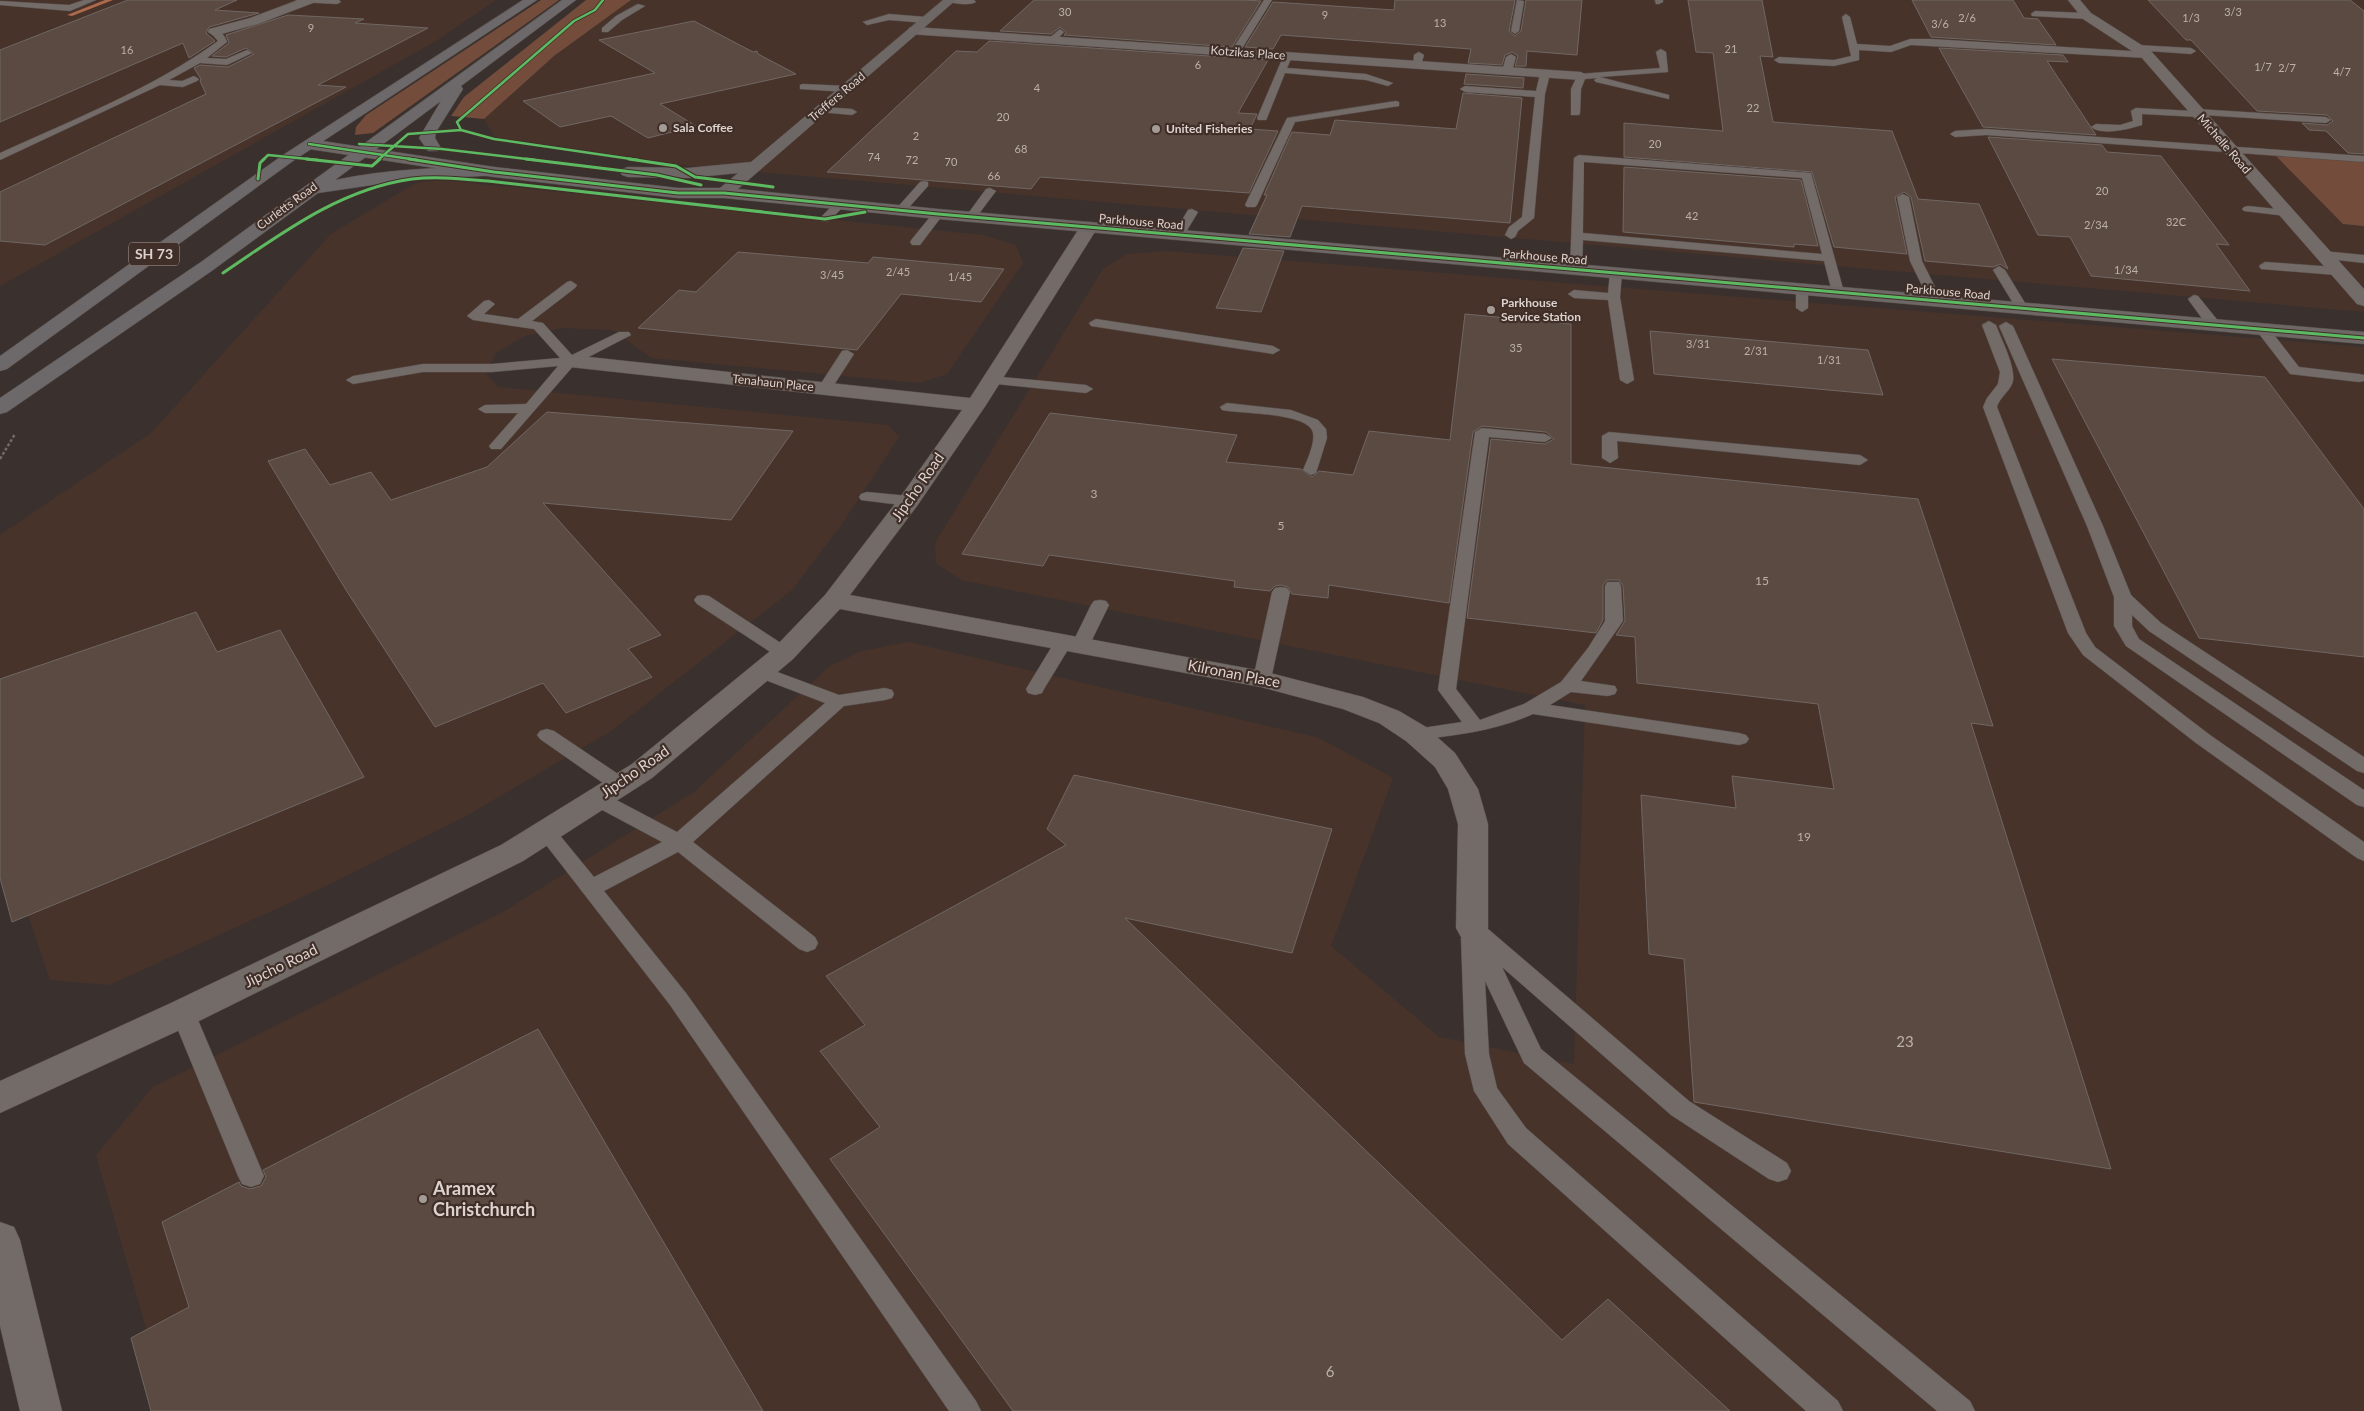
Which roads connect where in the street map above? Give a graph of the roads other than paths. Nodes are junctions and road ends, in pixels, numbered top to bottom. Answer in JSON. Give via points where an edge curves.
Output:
{"nodes":[{"id":1,"x":92,"y":0,"type":"edge"},
{"id":2,"x":299,"y":0,"type":"edge"},
{"id":3,"x":309,"y":0,"type":"edge"},
{"id":4,"x":531,"y":0,"type":"edge"},
{"id":5,"x":570,"y":0,"type":"edge"},
{"id":6,"x":950,"y":0,"type":"edge"},
{"id":7,"x":1268,"y":0,"type":"edge"},
{"id":8,"x":2074,"y":0,"type":"edge"},
{"id":9,"x":1520,"y":1,"type":"edge"},
{"id":10,"x":336,"y":2,"type":"dead end"},
{"id":11,"x":972,"y":2,"type":"dead end"},
{"id":12,"x":0,"y":3,"type":"edge"},
{"id":13,"x":641,"y":6,"type":"dead end"},
{"id":14,"x":880,"y":14,"type":"dead end"},
{"id":15,"x":2035,"y":14,"type":"dead end"},
{"id":16,"x":2087,"y":16,"type":"junction"},
{"id":17,"x":1846,"y":17,"type":"dead end"},
{"id":18,"x":889,"y":18,"type":"junction"},
{"id":19,"x":926,"y":20,"type":"junction"},
{"id":20,"x":867,"y":22,"type":"dead end"},
{"id":21,"x":605,"y":30,"type":"dead end"},
{"id":22,"x":914,"y":31,"type":"junction"},
{"id":23,"x":1515,"y":31,"type":"dead end"},
{"id":24,"x":214,"y":32,"type":"joint"},
{"id":25,"x":1854,"y":47,"type":"junction"},
{"id":26,"x":2191,"y":51,"type":"dead end"},
{"id":27,"x":1662,"y":52,"type":"dead end"},
{"id":28,"x":2142,"y":52,"type":"junction"},
{"id":29,"x":247,"y":53,"type":"dead end"},
{"id":30,"x":1235,"y":53,"type":"junction"},
{"id":31,"x":1288,"y":56,"type":"junction"},
{"id":32,"x":1511,"y":57,"type":"dead end"},
{"id":33,"x":198,"y":60,"type":"junction"},
{"id":34,"x":1779,"y":60,"type":"dead end"},
{"id":35,"x":1281,"y":70,"type":"junction"},
{"id":36,"x":1507,"y":71,"type":"junction"},
{"id":37,"x":1545,"y":74,"type":"junction"},
{"id":38,"x":1581,"y":76,"type":"junction"},
{"id":39,"x":463,"y":77,"type":"junction"},
{"id":40,"x":194,"y":79,"type":"dead end"},
{"id":41,"x":159,"y":82,"type":"junction"},
{"id":42,"x":1388,"y":83,"type":"dead end"},
{"id":43,"x":803,"y":87,"type":"dead end"},
{"id":44,"x":847,"y":89,"type":"junction"},
{"id":45,"x":1465,"y":89,"type":"dead end"},
{"id":46,"x":1540,"y":94,"type":"junction"},
{"id":47,"x":1666,"y":97,"type":"dead end"},
{"id":48,"x":1396,"y":104,"type":"dead end"},
{"id":49,"x":823,"y":110,"type":"junction"},
{"id":50,"x":852,"y":112,"type":"dead end"},
{"id":51,"x":1575,"y":113,"type":"dead end"},
{"id":52,"x":2198,"y":113,"type":"junction"},
{"id":53,"x":1262,"y":118,"type":"dead end"},
{"id":54,"x":2326,"y":120,"type":"dead end"},
{"id":55,"x":2082,"y":126,"type":"dead end"},
{"id":56,"x":1955,"y":134,"type":"dead end"},
{"id":57,"x":309,"y":144,"type":"junction"},
{"id":58,"x":367,"y":148,"type":"junction"},
{"id":59,"x":433,"y":148,"type":"junction"},
{"id":60,"x":2230,"y":150,"type":"junction"},
{"id":61,"x":0,"y":157,"type":"edge"},
{"id":62,"x":2364,"y":159,"type":"edge"},
{"id":63,"x":756,"y":166,"type":"junction"},
{"id":64,"x":494,"y":172,"type":"junction"},
{"id":65,"x":627,"y":172,"type":"junction"},
{"id":66,"x":924,"y":184,"type":"dead end"},
{"id":67,"x":309,"y":190,"type":"junction"},
{"id":68,"x":990,"y":191,"type":"dead end"},
{"id":69,"x":724,"y":193,"type":"junction"},
{"id":70,"x":1903,"y":197,"type":"dead end"},
{"id":71,"x":839,"y":205,"type":"junction"},
{"id":72,"x":1252,"y":205,"type":"dead end"},
{"id":73,"x":2248,"y":209,"type":"dead end"},
{"id":74,"x":900,"y":211,"type":"junction"},
{"id":75,"x":1192,"y":212,"type":"dead end"},
{"id":76,"x":2286,"y":213,"type":"junction"},
{"id":77,"x":938,"y":214,"type":"junction"},
{"id":78,"x":971,"y":217,"type":"junction"},
{"id":79,"x":825,"y":219,"type":"dead end"},
{"id":80,"x":1089,"y":227,"type":"junction"},
{"id":81,"x":1178,"y":235,"type":"junction"},
{"id":82,"x":1511,"y":235,"type":"dead end"},
{"id":83,"x":1576,"y":236,"type":"junction"},
{"id":84,"x":916,"y":242,"type":"dead end"},
{"id":85,"x":2322,"y":255,"type":"junction"},
{"id":86,"x":1829,"y":258,"type":"junction"},
{"id":87,"x":2364,"y":259,"type":"edge"},
{"id":88,"x":2265,"y":266,"type":"dead end"},
{"id":89,"x":1576,"y":270,"type":"junction"},
{"id":90,"x":1999,"y":270,"type":"dead end"},
{"id":91,"x":2336,"y":271,"type":"junction"},
{"id":92,"x":1616,"y":273,"type":"junction"},
{"id":93,"x":571,"y":285,"type":"dead end"},
{"id":94,"x":1802,"y":289,"type":"junction"},
{"id":95,"x":1838,"y":292,"type":"junction"},
{"id":96,"x":1574,"y":294,"type":"dead end"},
{"id":97,"x":1614,"y":297,"type":"junction"},
{"id":98,"x":2194,"y":299,"type":"dead end"},
{"id":99,"x":2364,"y":300,"type":"edge"},
{"id":100,"x":1936,"y":301,"type":"junction"},
{"id":101,"x":489,"y":304,"type":"dead end"},
{"id":102,"x":1802,"y":308,"type":"dead end"},
{"id":103,"x":2022,"y":308,"type":"junction"},
{"id":104,"x":521,"y":323,"type":"junction"},
{"id":105,"x":1096,"y":323,"type":"dead end"},
{"id":106,"x":2214,"y":325,"type":"junction"},
{"id":107,"x":2264,"y":330,"type":"junction"},
{"id":108,"x":624,"y":335,"type":"dead end"},
{"id":109,"x":2364,"y":338,"type":"edge"},
{"id":110,"x":1273,"y":350,"type":"dead end"},
{"id":111,"x":847,"y":354,"type":"dead end"},
{"id":112,"x":570,"y":361,"type":"junction"},
{"id":113,"x":0,"y":365,"type":"edge"},
{"id":114,"x":2359,"y":378,"type":"dead end"},
{"id":115,"x":353,"y":380,"type":"dead end"},
{"id":116,"x":991,"y":380,"type":"junction"},
{"id":117,"x":1626,"y":380,"type":"dead end"},
{"id":118,"x":825,"y":388,"type":"junction"},
{"id":119,"x":1086,"y":389,"type":"dead end"},
{"id":120,"x":976,"y":404,"type":"junction"},
{"id":121,"x":0,"y":408,"type":"edge"},
{"id":122,"x":530,"y":408,"type":"junction"},
{"id":123,"x":1227,"y":408,"type":"dead end"},
{"id":124,"x":485,"y":409,"type":"dead end"},
{"id":125,"x":1545,"y":438,"type":"dead end"},
{"id":126,"x":496,"y":446,"type":"dead end"},
{"id":127,"x":1610,"y":458,"type":"dead end"},
{"id":128,"x":1860,"y":460,"type":"dead end"},
{"id":129,"x":1311,"y":470,"type":"dead end"},
{"id":130,"x":867,"y":496,"type":"dead end"},
{"id":131,"x":909,"y":501,"type":"junction"},
{"id":132,"x":1613,"y":586,"type":"dead end"},
{"id":133,"x":1281,"y":592,"type":"dead end"},
{"id":134,"x":2123,"y":597,"type":"junction"},
{"id":135,"x":703,"y":600,"type":"dead end"},
{"id":136,"x":834,"y":600,"type":"junction"},
{"id":137,"x":1100,"y":605,"type":"dead end"},
{"id":138,"x":1072,"y":644,"type":"junction"},
{"id":139,"x":784,"y":653,"type":"junction"},
{"id":140,"x":761,"y":672,"type":"junction"},
{"id":141,"x":1262,"y":679,"type":"junction"},
{"id":142,"x":1568,"y":686,"type":"junction"},
{"id":143,"x":1035,"y":689,"type":"dead end"},
{"id":144,"x":1608,"y":690,"type":"dead end"},
{"id":145,"x":885,"y":694,"type":"dead end"},
{"id":146,"x":838,"y":701,"type":"junction"},
{"id":147,"x":1531,"y":708,"type":"junction"},
{"id":148,"x":1476,"y":726,"type":"junction"},
{"id":149,"x":1416,"y":734,"type":"junction"},
{"id":150,"x":547,"y":735,"type":"dead end"},
{"id":151,"x":1739,"y":739,"type":"dead end"},
{"id":152,"x":2364,"y":766,"type":"edge"},
{"id":153,"x":609,"y":792,"type":"junction"},
{"id":154,"x":2364,"y":800,"type":"edge"},
{"id":155,"x":546,"y":832,"type":"junction"},
{"id":156,"x":679,"y":842,"type":"junction"},
{"id":157,"x":2364,"y":853,"type":"edge"},
{"id":158,"x":591,"y":888,"type":"junction"},
{"id":159,"x":1472,"y":928,"type":"junction"},
{"id":160,"x":807,"y":943,"type":"dead end"},
{"id":161,"x":678,"y":1000,"type":"joint"},
{"id":162,"x":183,"y":1014,"type":"junction"},
{"id":163,"x":0,"y":1098,"type":"edge"},
{"id":164,"x":1778,"y":1171,"type":"dead end"},
{"id":165,"x":251,"y":1176,"type":"dead end"},
{"id":166,"x":0,"y":1240,"type":"edge"},
{"id":167,"x":12,"y":1340,"type":"edge"},
{"id":168,"x":41,"y":1411,"type":"edge"},
{"id":169,"x":966,"y":1411,"type":"edge"},
{"id":170,"x":1828,"y":1411,"type":"edge"},
{"id":171,"x":1960,"y":1411,"type":"edge"}],
"edges":[{"from":1,"to":12,"type":"lane","via":[[70,8]]},
{"from":2,"to":3,"type":"lane"},
{"from":3,"to":10,"type":"lane"},
{"from":3,"to":24,"type":"street","via":[[254,22]]},
{"from":4,"to":57,"type":"highway","number":"SH 73"},
{"from":5,"to":39,"type":"highway","name":"Curletts Road","number":"SH 73"},
{"from":6,"to":11,"type":"lane"},
{"from":6,"to":19,"type":"street","name":"Treffers Road"},
{"from":7,"to":30,"type":"lane"},
{"from":8,"to":16,"type":"street","name":"Michelle Road"},
{"from":9,"to":23,"type":"lane"},
{"from":13,"to":21,"type":"lane"},
{"from":14,"to":18,"type":"lane"},
{"from":15,"to":16,"type":"lane"},
{"from":16,"to":28,"type":"street","name":"Michelle Road"},
{"from":17,"to":25,"type":"lane"},
{"from":18,"to":19,"type":"lane"},
{"from":18,"to":20,"type":"lane"},
{"from":19,"to":22,"type":"street","name":"Treffers Road"},
{"from":22,"to":30,"type":"street","name":"Kotzikas Place","via":[[1056,36]]},
{"from":22,"to":44,"type":"street","name":"Treffers Road"},
{"from":24,"to":33,"type":"lane","via":[[223,42]]},
{"from":25,"to":28,"type":"lane","via":[[1891,49],[1910,42],[1931,42]]},
{"from":25,"to":34,"type":"lane","via":[[1856,58],[1849,61]]},
{"from":26,"to":28,"type":"lane"},
{"from":27,"to":38,"type":"lane","via":[[1665,70]]},
{"from":28,"to":52,"type":"street","name":"Michelle Road"},
{"from":29,"to":33,"type":"lane","via":[[227,62]]},
{"from":30,"to":31,"type":"street","name":"Kotzikas Place"},
{"from":31,"to":35,"type":"lane"},
{"from":31,"to":36,"type":"street","name":"Kotzikas Place","via":[[1417,60]]},
{"from":32,"to":36,"type":"lane"},
{"from":33,"to":41,"type":"lane"},
{"from":35,"to":42,"type":"lane","via":[[1366,77]]},
{"from":35,"to":53,"type":"lane"},
{"from":36,"to":37,"type":"street","name":"Kotzikas Place"},
{"from":37,"to":38,"type":"street","name":"Kotzikas Place"},
{"from":37,"to":46,"type":"lane"},
{"from":38,"to":47,"type":"lane"},
{"from":38,"to":51,"type":"lane","via":[[1576,89]]},
{"from":39,"to":58,"type":"highway","name":"Curletts Road","number":"SH 73"},
{"from":39,"to":59,"type":"highway","via":[[429,132],[427,138]]},
{"from":40,"to":41,"type":"lane","via":[[184,84]]},
{"from":41,"to":61,"type":"lane"},
{"from":43,"to":44,"type":"lane"},
{"from":44,"to":49,"type":"street","name":"Treffers Road"},
{"from":45,"to":46,"type":"lane"},
{"from":46,"to":82,"type":"lane","via":[[1528,218],[1512,229]]},
{"from":48,"to":72,"type":"lane","via":[[1291,120]]},
{"from":49,"to":50,"type":"lane"},
{"from":49,"to":63,"type":"street","name":"Treffers Road"},
{"from":52,"to":54,"type":"lane"},
{"from":52,"to":55,"type":"lane","via":[[2136,110],[2138,123],[2120,128]]},
{"from":52,"to":60,"type":"street","name":"Michelle Road"},
{"from":56,"to":60,"type":"lane","via":[[1986,132]]},
{"from":57,"to":58,"type":"street","name":"Parkhouse Road"},
{"from":57,"to":113,"type":"highway","number":"SH 73"},
{"from":58,"to":59,"type":"street","name":"Parkhouse Road"},
{"from":58,"to":64,"type":"street","name":"Parkhouse Road"},
{"from":58,"to":67,"type":"highway","name":"Curletts Road","number":"SH 73"},
{"from":59,"to":65,"type":"street","name":"Parkhouse Road"},
{"from":60,"to":62,"type":"lane"},
{"from":60,"to":76,"type":"street","name":"Michelle Road"},
{"from":63,"to":65,"type":"street","via":[[688,172]]},
{"from":63,"to":69,"type":"street","name":"Treffers Road"},
{"from":64,"to":67,"type":"highway","via":[[401,174]]},
{"from":64,"to":69,"type":"street","name":"Parkhouse Road","via":[[678,193]]},
{"from":65,"to":69,"type":"street","name":"Parkhouse Road","via":[[692,182]]},
{"from":66,"to":74,"type":"lane"},
{"from":67,"to":121,"type":"highway","name":"Curletts Road","number":"SH 73","via":[[207,266]]},
{"from":68,"to":78,"type":"lane"},
{"from":69,"to":71,"type":"street","name":"Parkhouse Road"},
{"from":70,"to":100,"type":"lane","via":[[1916,261]]},
{"from":71,"to":74,"type":"street","name":"Parkhouse Road"},
{"from":71,"to":79,"type":"lane"},
{"from":73,"to":76,"type":"lane"},
{"from":74,"to":77,"type":"street","name":"Parkhouse Road"},
{"from":75,"to":81,"type":"lane"},
{"from":76,"to":85,"type":"street","name":"Michelle Road"},
{"from":77,"to":78,"type":"street","name":"Parkhouse Road"},
{"from":77,"to":84,"type":"lane"},
{"from":78,"to":80,"type":"street","name":"Parkhouse Road"},
{"from":80,"to":81,"type":"street","name":"Parkhouse Road"},
{"from":80,"to":116,"type":"street","name":"Jipcho Road"},
{"from":81,"to":89,"type":"street","name":"Parkhouse Road"},
{"from":83,"to":86,"type":"lane"},
{"from":83,"to":86,"type":"lane","via":[[1580,158],[1807,175]]},
{"from":83,"to":89,"type":"lane"},
{"from":85,"to":87,"type":"lane"},
{"from":85,"to":91,"type":"street","name":"Michelle Road"},
{"from":86,"to":95,"type":"lane"},
{"from":88,"to":91,"type":"lane"},
{"from":89,"to":92,"type":"street","name":"Parkhouse Road"},
{"from":90,"to":103,"type":"lane"},
{"from":91,"to":99,"type":"street","name":"Michelle Road"},
{"from":92,"to":94,"type":"street","name":"Parkhouse Road"},
{"from":92,"to":97,"type":"lane"},
{"from":93,"to":104,"type":"lane"},
{"from":94,"to":95,"type":"street","name":"Parkhouse Road"},
{"from":94,"to":102,"type":"lane"},
{"from":95,"to":100,"type":"street","name":"Parkhouse Road"},
{"from":96,"to":97,"type":"lane"},
{"from":97,"to":117,"type":"lane"},
{"from":98,"to":106,"type":"lane"},
{"from":100,"to":103,"type":"street","name":"Parkhouse Road"},
{"from":101,"to":104,"type":"lane","via":[[473,316]]},
{"from":103,"to":106,"type":"street","name":"Parkhouse Road"},
{"from":104,"to":112,"type":"lane","via":[[538,326]]},
{"from":105,"to":110,"type":"lane"},
{"from":106,"to":107,"type":"street","name":"Parkhouse Road"},
{"from":107,"to":109,"type":"street","name":"Parkhouse Road"},
{"from":107,"to":114,"type":"lane","via":[[2295,371]]},
{"from":108,"to":112,"type":"lane"},
{"from":111,"to":118,"type":"lane"},
{"from":112,"to":115,"type":"lane","via":[[492,368],[423,368]]},
{"from":112,"to":118,"type":"street","name":"Tenahaun Place"},
{"from":112,"to":122,"type":"lane"},
{"from":116,"to":119,"type":"lane"},
{"from":116,"to":120,"type":"street","name":"Jipcho Road"},
{"from":118,"to":120,"type":"street","name":"Tenahaun Place"},
{"from":120,"to":131,"type":"street","name":"Jipcho Road"},
{"from":122,"to":124,"type":"lane"},
{"from":122,"to":126,"type":"lane"},
{"from":123,"to":129,"type":"lane","via":[[1285,414],[1313,423],[1319,428],[1320,435]]},
{"from":125,"to":148,"type":"lane","via":[[1482,432],[1447,690]]},
{"from":127,"to":128,"type":"lane","via":[[1609,436]]},
{"from":130,"to":131,"type":"lane"},
{"from":131,"to":136,"type":"street","name":"Jipcho Road"},
{"from":132,"to":142,"type":"lane","via":[[1614,621]]},
{"from":133,"to":141,"type":"lane"},
{"from":134,"to":152,"type":"lane","via":[[2155,627]]},
{"from":134,"to":154,"type":"lane","via":[[2124,626],[2132,642]]},
{"from":134,"to":157,"type":"lane","via":[[2095,526],[1997,325],[2008,380],[2006,387],[1990,402],[1990,407],[2077,633],[2085,645],[2203,739]]},
{"from":135,"to":139,"type":"lane"},
{"from":136,"to":138,"type":"street","name":"Kilronan Place"},
{"from":136,"to":139,"type":"street","name":"Jipcho Road"},
{"from":137,"to":138,"type":"lane"},
{"from":138,"to":141,"type":"street","name":"Kilronan Place"},
{"from":138,"to":143,"type":"lane"},
{"from":139,"to":140,"type":"street","name":"Jipcho Road"},
{"from":140,"to":146,"type":"lane"},
{"from":140,"to":153,"type":"street","name":"Jipcho Road","via":[[642,771]]},
{"from":141,"to":149,"type":"street","name":"Kilronan Place","via":[[1353,703],[1389,717]]},
{"from":142,"to":144,"type":"lane"},
{"from":142,"to":147,"type":"lane"},
{"from":145,"to":146,"type":"lane"},
{"from":146,"to":156,"type":"lane"},
{"from":147,"to":148,"type":"lane"},
{"from":147,"to":151,"type":"lane"},
{"from":148,"to":149,"type":"lane"},
{"from":149,"to":159,"type":"street","name":"Kilronan Place","via":[[1445,760],[1466,798],[1473,824]]},
{"from":150,"to":153,"type":"lane"},
{"from":153,"to":155,"type":"street","name":"Jipcho Road"},
{"from":153,"to":156,"type":"lane"},
{"from":155,"to":158,"type":"lane"},
{"from":155,"to":162,"type":"street","name":"Jipcho Road","via":[[512,853]]},
{"from":156,"to":158,"type":"lane"},
{"from":156,"to":160,"type":"lane"},
{"from":158,"to":161,"type":"lane"},
{"from":159,"to":164,"type":"lane","via":[[1680,1108]]},
{"from":159,"to":170,"type":"lane","via":[[1477,1054],[1486,1091],[1517,1136]]},
{"from":159,"to":171,"type":"lane","via":[[1532,1056]]},
{"from":161,"to":169,"type":"lane"},
{"from":162,"to":163,"type":"street","name":"Jipcho Road"},
{"from":162,"to":165,"type":"lane"},
{"from":166,"to":167,"type":"street"},
{"from":167,"to":168,"type":"street"}]}
